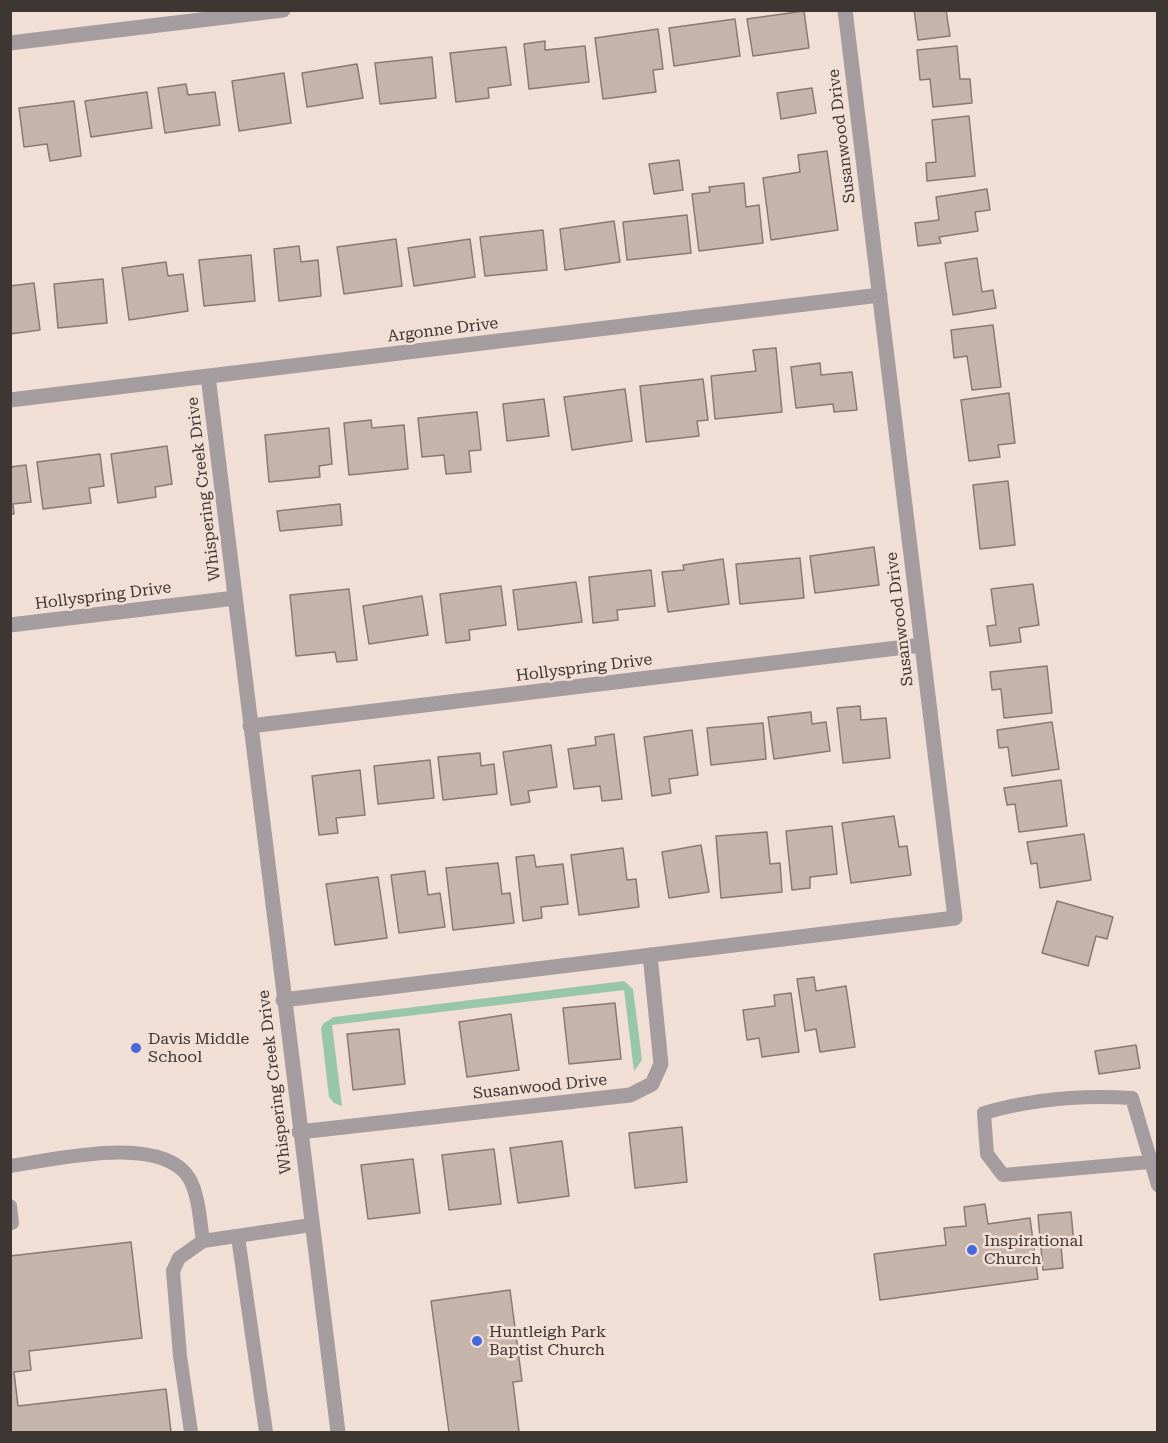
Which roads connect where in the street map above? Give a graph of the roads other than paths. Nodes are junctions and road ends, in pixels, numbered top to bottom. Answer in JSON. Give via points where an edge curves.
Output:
{"nodes":[{"id":1,"x":283,"y":10,"type":"edge"},
{"id":2,"x":845,"y":10,"type":"edge"},
{"id":3,"x":10,"y":44,"type":"edge"},
{"id":4,"x":879,"y":295,"type":"junction"},
{"id":5,"x":208,"y":376,"type":"junction"},
{"id":6,"x":10,"y":400,"type":"edge"},
{"id":7,"x":235,"y":598,"type":"junction"},
{"id":8,"x":10,"y":625,"type":"edge"},
{"id":9,"x":922,"y":645,"type":"junction"},
{"id":10,"x":250,"y":726,"type":"junction"},
{"id":11,"x":650,"y":955,"type":"junction"},
{"id":12,"x":283,"y":1000,"type":"junction"},
{"id":13,"x":299,"y":1132,"type":"junction"},
{"id":14,"x":1149,"y":1162,"type":"junction"},
{"id":15,"x":10,"y":1166,"type":"edge"},
{"id":16,"x":1158,"y":1185,"type":"edge"},
{"id":17,"x":10,"y":1206,"type":"edge"},
{"id":18,"x":12,"y":1223,"type":"dead end"},
{"id":19,"x":311,"y":1225,"type":"junction"},
{"id":20,"x":238,"y":1237,"type":"junction"},
{"id":21,"x":203,"y":1241,"type":"junction"},
{"id":22,"x":191,"y":1432,"type":"edge"},
{"id":23,"x":266,"y":1432,"type":"edge"},
{"id":24,"x":338,"y":1432,"type":"edge"}],
"edges":[{"from":1,"to":3,"type":"street"},
{"from":2,"to":4,"type":"street","name":"Susanwood Drive"},
{"from":4,"to":5,"type":"street","name":"Argonne Drive"},
{"from":4,"to":9,"type":"street","name":"Susanwood Drive"},
{"from":5,"to":6,"type":"street","name":"Argonne Drive"},
{"from":5,"to":7,"type":"street","name":"Whispering Creek Drive"},
{"from":7,"to":8,"type":"street","name":"Hollyspring Drive"},
{"from":7,"to":10,"type":"street","name":"Whispering Creek Drive"},
{"from":9,"to":10,"type":"street","name":"Hollyspring Drive"},
{"from":9,"to":11,"type":"street","name":"Susanwood Drive","via":[[955,918]]},
{"from":10,"to":12,"type":"street","name":"Whispering Creek Drive"},
{"from":11,"to":12,"type":"street","name":"Susanwood Drive"},
{"from":11,"to":13,"type":"street","name":"Susanwood Drive","via":[[661,1064],[652,1084],[630,1095]]},
{"from":12,"to":13,"type":"street","name":"Whispering Creek Drive"},
{"from":13,"to":19,"type":"street","name":"Whispering Creek Drive"},
{"from":14,"to":14,"type":"lane","via":[[1003,1174],[987,1154],[984,1113],[1092,1095],[1132,1098]]},
{"from":14,"to":16,"type":"lane"},
{"from":15,"to":21,"type":"lane","via":[[111,1152],[167,1160],[189,1177]]},
{"from":17,"to":18,"type":"lane"},
{"from":19,"to":20,"type":"lane"},
{"from":19,"to":24,"type":"street","name":"Whispering Creek Drive"},
{"from":20,"to":21,"type":"lane"},
{"from":20,"to":23,"type":"lane"},
{"from":21,"to":22,"type":"lane","via":[[179,1258],[173,1271]]}]}
